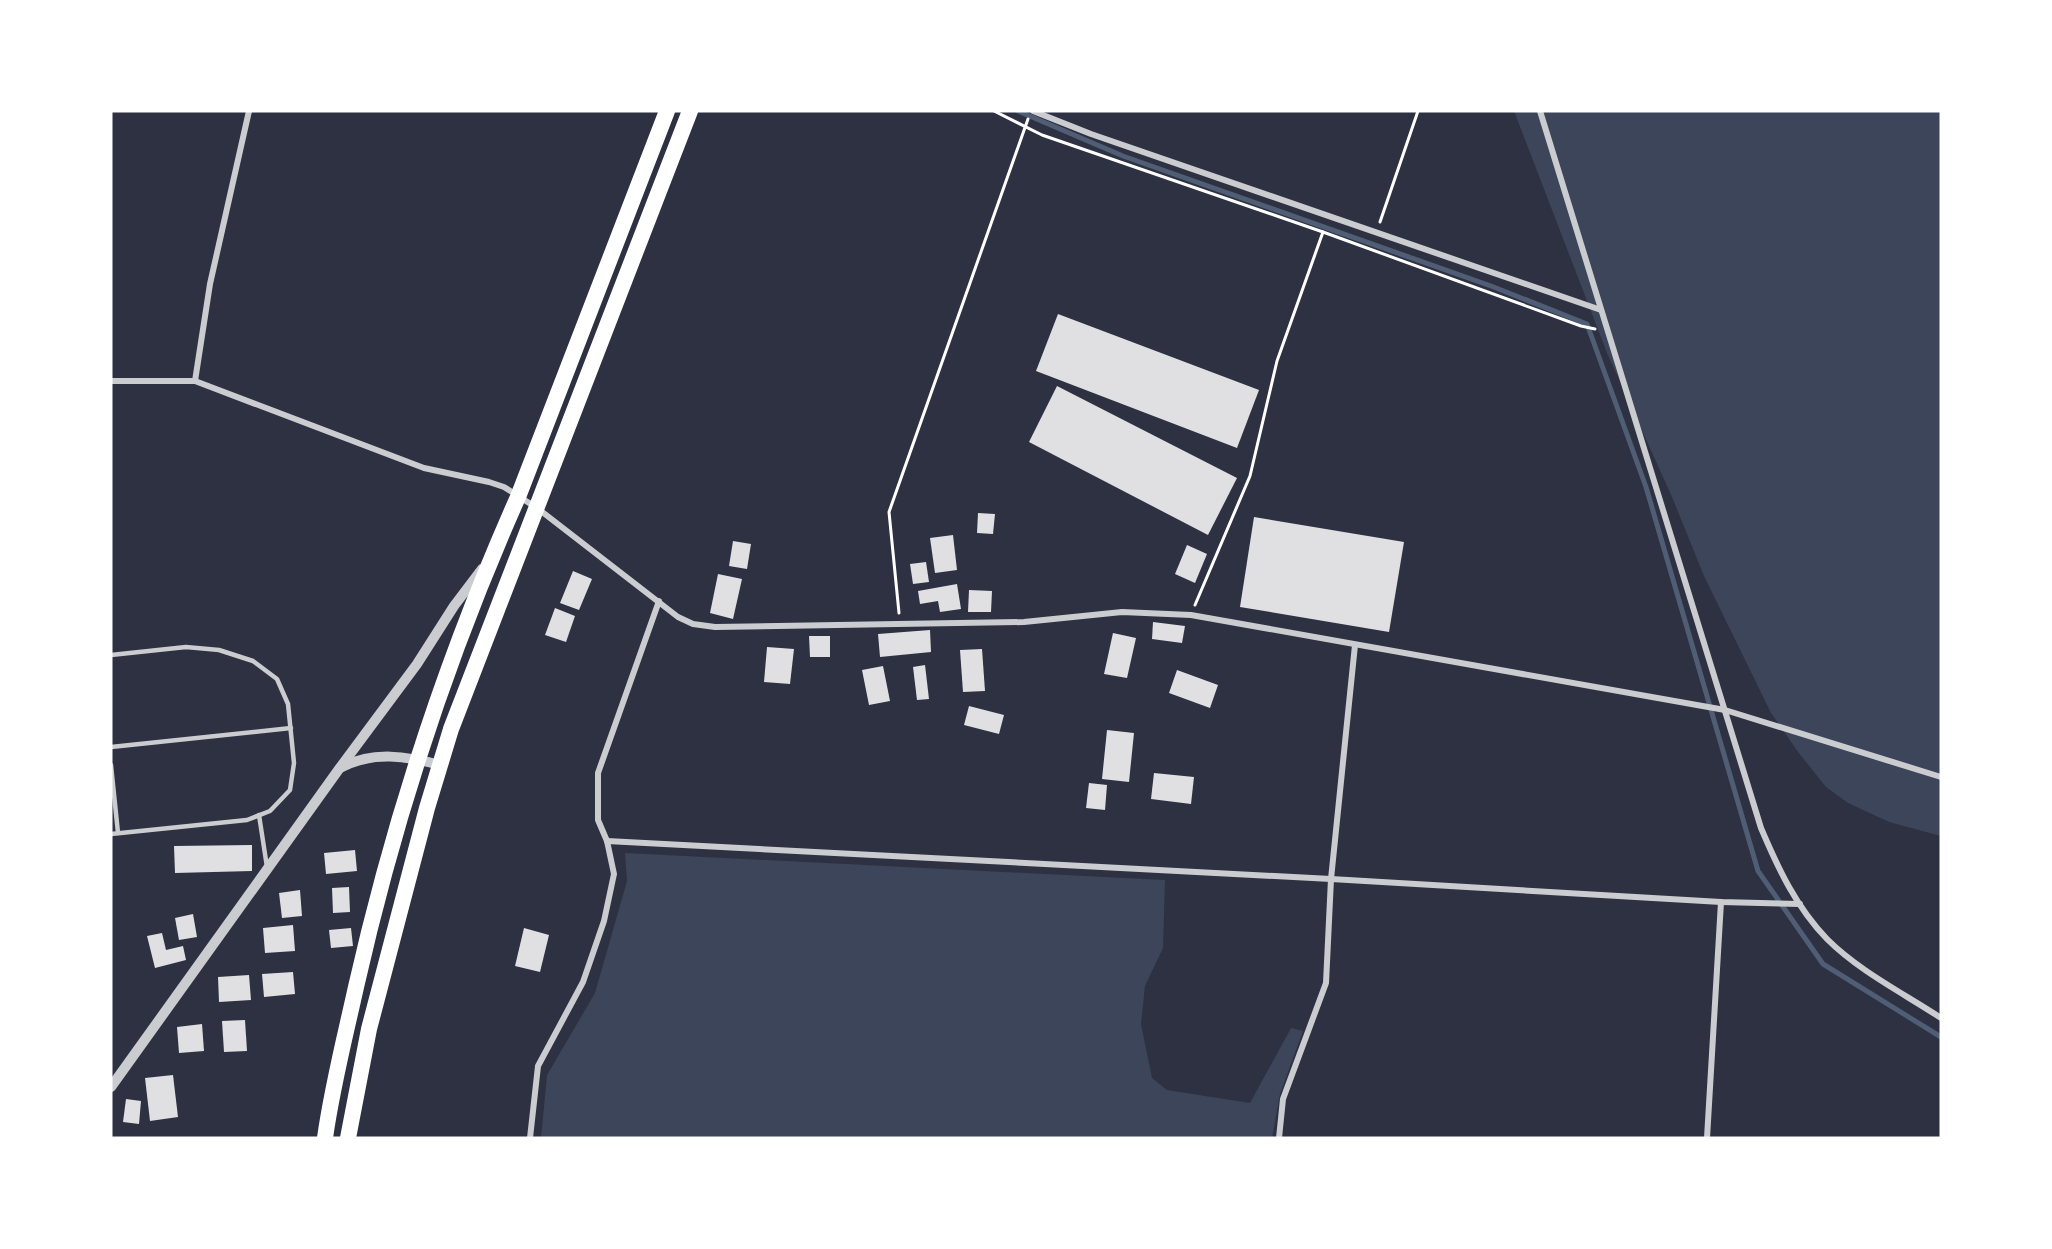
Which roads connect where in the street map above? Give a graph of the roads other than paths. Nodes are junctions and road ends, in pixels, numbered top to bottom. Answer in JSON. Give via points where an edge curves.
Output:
{"nodes":[{"id":1,"x":249,"y":111,"type":"edge"},
{"id":2,"x":667,"y":111,"type":"edge"},
{"id":3,"x":690,"y":111,"type":"edge"},
{"id":4,"x":1032,"y":111,"type":"edge"},
{"id":5,"x":1540,"y":111,"type":"edge"},
{"id":6,"x":1601,"y":310,"type":"junction"},
{"id":7,"x":111,"y":381,"type":"edge"},
{"id":8,"x":195,"y":381,"type":"junction"},
{"id":9,"x":518,"y":497,"type":"junction"},
{"id":10,"x":537,"y":508,"type":"junction"},
{"id":11,"x":492,"y":557,"type":"junction"},
{"id":12,"x":659,"y":601,"type":"junction"},
{"id":13,"x":1355,"y":645,"type":"junction"},
{"id":14,"x":111,"y":654,"type":"edge"},
{"id":15,"x":1725,"y":710,"type":"junction"},
{"id":16,"x":291,"y":728,"type":"junction"},
{"id":17,"x":111,"y":747,"type":"edge"},
{"id":18,"x":418,"y":759,"type":"junction"},
{"id":19,"x":111,"y":765,"type":"edge"},
{"id":20,"x":440,"y":765,"type":"junction"},
{"id":21,"x":339,"y":769,"type":"junction"},
{"id":22,"x":1941,"y":777,"type":"edge"},
{"id":23,"x":259,"y":815,"type":"junction"},
{"id":24,"x":118,"y":833,"type":"junction"},
{"id":25,"x":111,"y":834,"type":"edge"},
{"id":26,"x":607,"y":841,"type":"junction"},
{"id":27,"x":267,"y":869,"type":"junction"},
{"id":28,"x":1331,"y":879,"type":"junction"},
{"id":29,"x":1721,"y":902,"type":"junction"},
{"id":30,"x":1800,"y":904,"type":"junction"},
{"id":31,"x":1941,"y":1018,"type":"edge"},
{"id":32,"x":111,"y":1087,"type":"edge"},
{"id":33,"x":325,"y":1138,"type":"edge"},
{"id":34,"x":348,"y":1138,"type":"edge"},
{"id":35,"x":530,"y":1138,"type":"edge"},
{"id":36,"x":1279,"y":1138,"type":"edge"},
{"id":37,"x":1707,"y":1138,"type":"edge"}],
"edges":[{"from":1,"to":8,"type":"street","via":[[210,284]]},
{"from":2,"to":9,"type":"highway"},
{"from":3,"to":10,"type":"highway"},
{"from":4,"to":6,"type":"street"},
{"from":5,"to":6,"type":"street"},
{"from":6,"to":15,"type":"street"},
{"from":7,"to":8,"type":"street"},
{"from":8,"to":9,"type":"street","via":[[424,468],[504,487]]},
{"from":9,"to":10,"type":"street"},
{"from":9,"to":11,"type":"highway"},
{"from":10,"to":12,"type":"street"},
{"from":10,"to":20,"type":"highway"},
{"from":11,"to":18,"type":"highway"},
{"from":11,"to":21,"type":"street"},
{"from":12,"to":13,"type":"street","via":[[693,624],[715,627],[1024,622],[1122,612],[1191,615]]},
{"from":12,"to":26,"type":"street","via":[[598,773],[598,820]]},
{"from":13,"to":15,"type":"street"},
{"from":13,"to":28,"type":"street"},
{"from":14,"to":16,"type":"lane","via":[[186,647],[219,650],[253,661],[277,679],[288,704]]},
{"from":15,"to":22,"type":"street"},
{"from":15,"to":30,"type":"street","via":[[1761,828],[1778,869]]},
{"from":16,"to":17,"type":"lane"},
{"from":16,"to":23,"type":"lane","via":[[294,763],[290,790],[270,811]]},
{"from":18,"to":20,"type":"street"},
{"from":18,"to":21,"type":"street","via":[[374,757]]},
{"from":18,"to":33,"type":"highway","via":[[363,956]]},
{"from":19,"to":24,"type":"lane"},
{"from":20,"to":34,"type":"highway","via":[[369,1029]]},
{"from":21,"to":27,"type":"street"},
{"from":23,"to":24,"type":"lane"},
{"from":23,"to":27,"type":"lane"},
{"from":24,"to":25,"type":"lane"},
{"from":26,"to":28,"type":"street"},
{"from":26,"to":35,"type":"street","via":[[614,874],[604,921],[583,982],[538,1066]]},
{"from":27,"to":32,"type":"street"},
{"from":28,"to":29,"type":"street"},
{"from":28,"to":36,"type":"street","via":[[1326,983],[1283,1099]]},
{"from":29,"to":30,"type":"street"},
{"from":29,"to":37,"type":"street"},
{"from":30,"to":31,"type":"street","via":[[1827,938],[1857,965]]}]}
